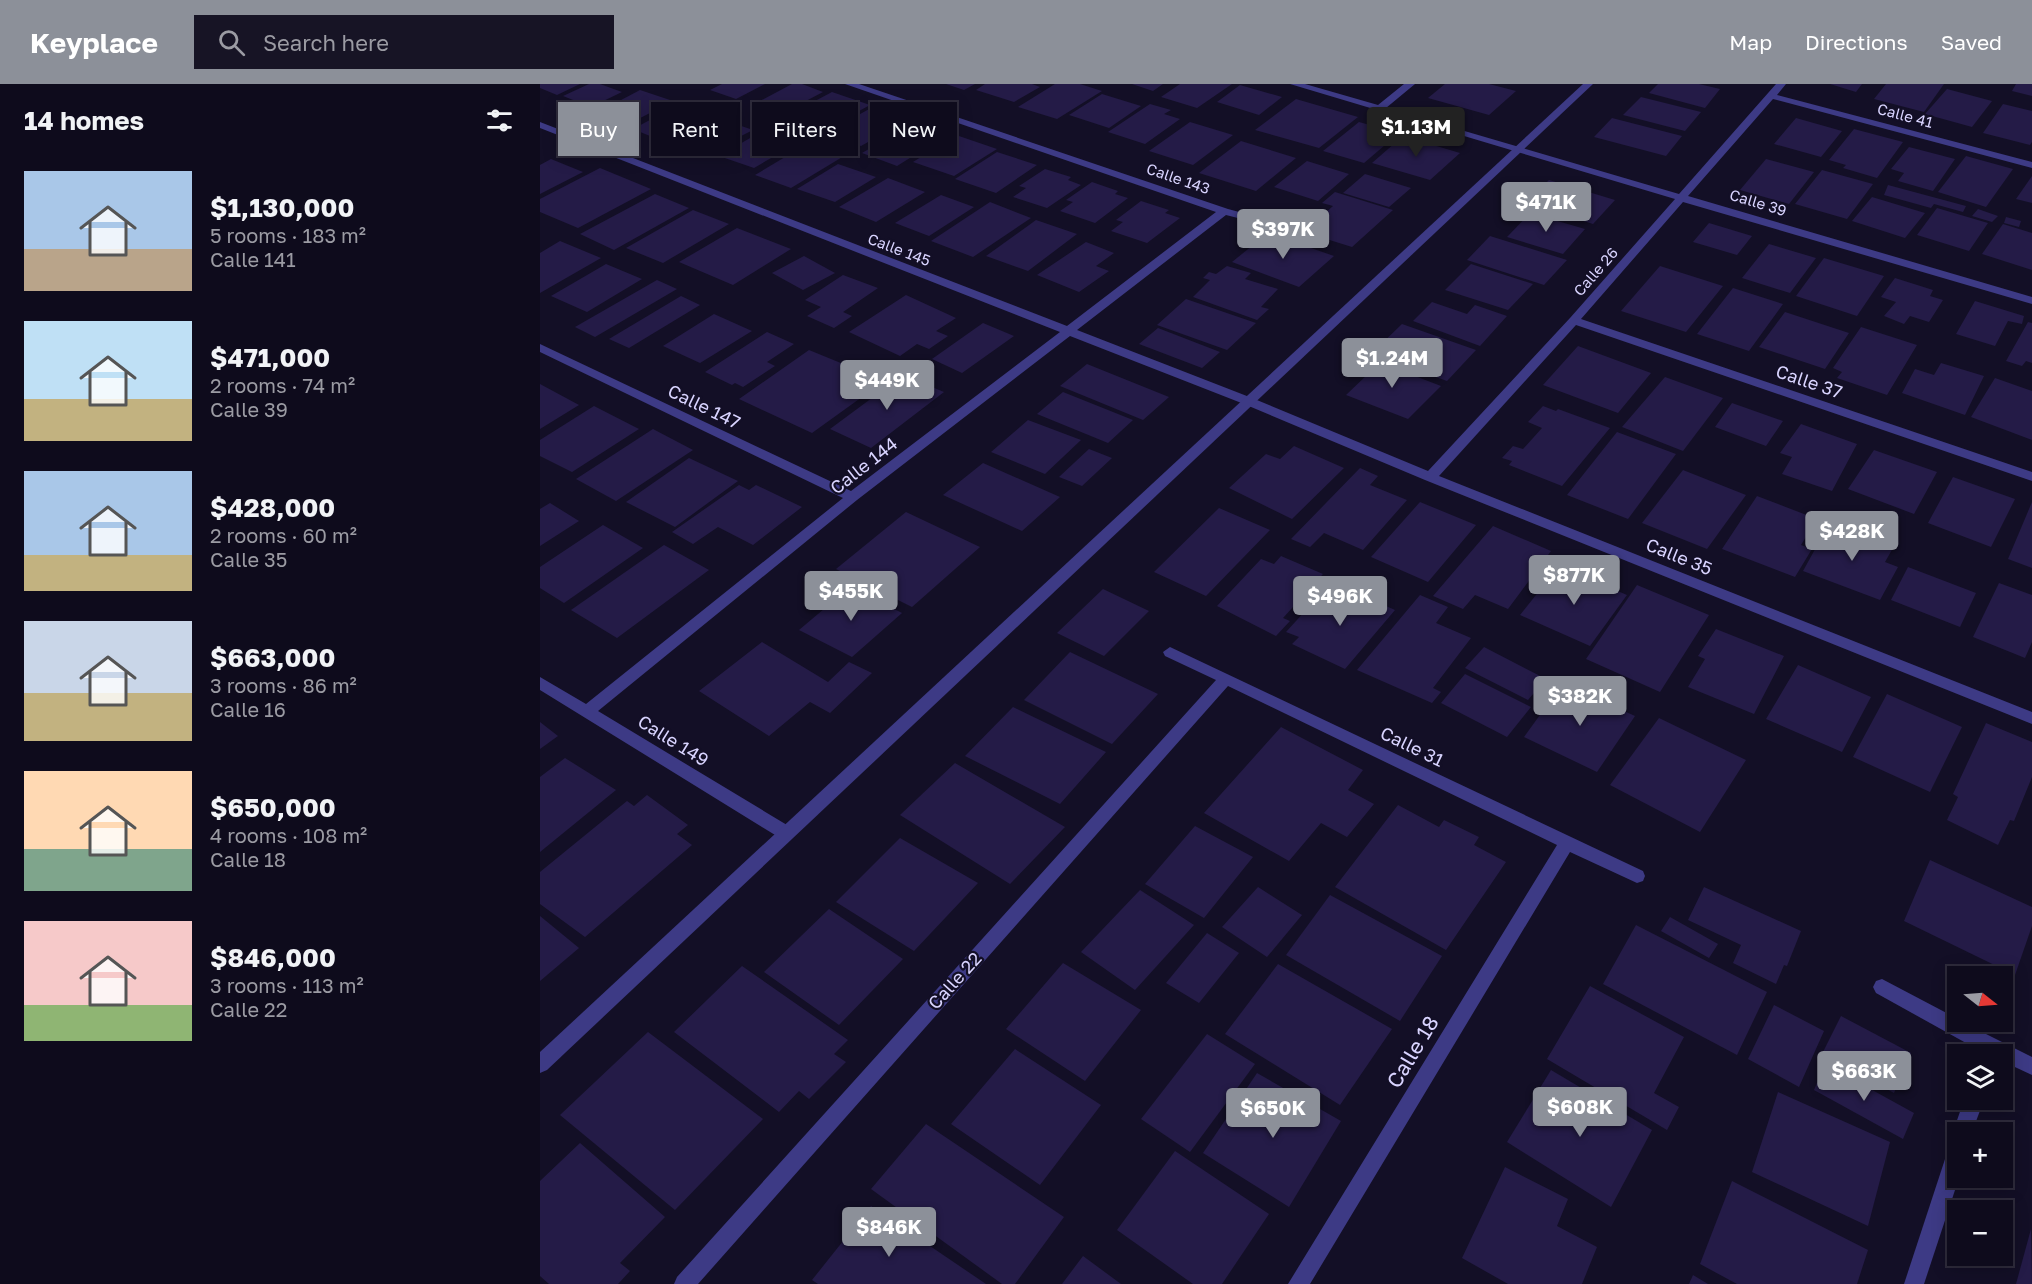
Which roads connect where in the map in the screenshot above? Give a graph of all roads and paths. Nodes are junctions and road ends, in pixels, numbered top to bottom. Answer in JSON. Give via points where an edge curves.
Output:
{"nodes":[{"id":1,"x":850,"y":84,"type":"edge"},
{"id":2,"x":1295,"y":84,"type":"edge"},
{"id":3,"x":1410,"y":84,"type":"edge"},
{"id":4,"x":1588,"y":84,"type":"edge"},
{"id":5,"x":1781,"y":84,"type":"edge"},
{"id":6,"x":1771,"y":96,"type":"junction"},
{"id":7,"x":1379,"y":109,"type":"junction"},
{"id":8,"x":540,"y":126,"type":"edge"},
{"id":9,"x":1518,"y":149,"type":"junction"},
{"id":10,"x":2032,"y":165,"type":"edge"},
{"id":11,"x":1682,"y":196,"type":"junction"},
{"id":12,"x":1224,"y":211,"type":"junction"},
{"id":13,"x":1269,"y":223,"type":"dead end"},
{"id":14,"x":2032,"y":301,"type":"edge"},
{"id":15,"x":1574,"y":320,"type":"junction"},
{"id":16,"x":1067,"y":332,"type":"junction"},
{"id":17,"x":540,"y":348,"type":"edge"},
{"id":18,"x":1248,"y":401,"type":"junction"},
{"id":19,"x":1430,"y":477,"type":"junction"},
{"id":20,"x":2032,"y":477,"type":"edge"},
{"id":21,"x":852,"y":497,"type":"junction"},
{"id":22,"x":1170,"y":652,"type":"dead end"},
{"id":23,"x":1226,"y":679,"type":"junction"},
{"id":24,"x":540,"y":683,"type":"edge"},
{"id":25,"x":587,"y":711,"type":"junction"},
{"id":26,"x":2032,"y":717,"type":"edge"},
{"id":27,"x":786,"y":833,"type":"junction"},
{"id":28,"x":1567,"y":843,"type":"junction"},
{"id":29,"x":1637,"y":876,"type":"dead end"},
{"id":30,"x":1882,"y":987,"type":"dead end"},
{"id":31,"x":1978,"y":1044,"type":"edge"},
{"id":32,"x":2013,"y":1059,"type":"edge"},
{"id":33,"x":540,"y":1064,"type":"edge"},
{"id":34,"x":2032,"y":1066,"type":"edge"},
{"id":35,"x":1947,"y":1184,"type":"edge"},
{"id":36,"x":684,"y":1284,"type":"edge"},
{"id":37,"x":1298,"y":1284,"type":"edge"},
{"id":38,"x":1914,"y":1284,"type":"edge"}],
"edges":[{"from":1,"to":12,"type":"street","name":"Calle 143"},
{"from":2,"to":7,"type":"street","name":"Calle 39"},
{"from":3,"to":7,"type":"street"},
{"from":4,"to":9,"type":"street"},
{"from":5,"to":6,"type":"street","name":"Calle 26"},
{"from":6,"to":10,"type":"street","name":"Calle 41"},
{"from":6,"to":11,"type":"street","name":"Calle 26"},
{"from":7,"to":9,"type":"street","name":"Calle 39"},
{"from":8,"to":16,"type":"street","name":"Calle 145"},
{"from":9,"to":11,"type":"street","name":"Calle 39"},
{"from":9,"to":18,"type":"street"},
{"from":11,"to":14,"type":"street","name":"Calle 39"},
{"from":11,"to":15,"type":"street","name":"Calle 26"},
{"from":12,"to":13,"type":"street","name":"Calle 143"},
{"from":12,"to":16,"type":"street","name":"Calle 144"},
{"from":15,"to":19,"type":"street","name":"Calle 26"},
{"from":15,"to":20,"type":"street","name":"Calle 37"},
{"from":16,"to":18,"type":"street","name":"Calle 145"},
{"from":16,"to":21,"type":"street","name":"Calle 144"},
{"from":17,"to":21,"type":"street","name":"Calle 147"},
{"from":18,"to":19,"type":"street","name":"Calle 35"},
{"from":18,"to":27,"type":"street"},
{"from":19,"to":26,"type":"street","name":"Calle 35"},
{"from":21,"to":25,"type":"street","name":"Calle 144"},
{"from":22,"to":23,"type":"street","name":"Calle 31"},
{"from":23,"to":28,"type":"street","name":"Calle 31"},
{"from":23,"to":36,"type":"street","name":"Calle 22"},
{"from":24,"to":25,"type":"street","name":"Calle 149"},
{"from":25,"to":27,"type":"street","name":"Calle 149"},
{"from":27,"to":33,"type":"street"},
{"from":28,"to":29,"type":"street","name":"Calle 31"},
{"from":28,"to":37,"type":"street","name":"Calle 18"},
{"from":30,"to":31,"type":"street"},
{"from":32,"to":34,"type":"street"},
{"from":35,"to":38,"type":"street"}]}
